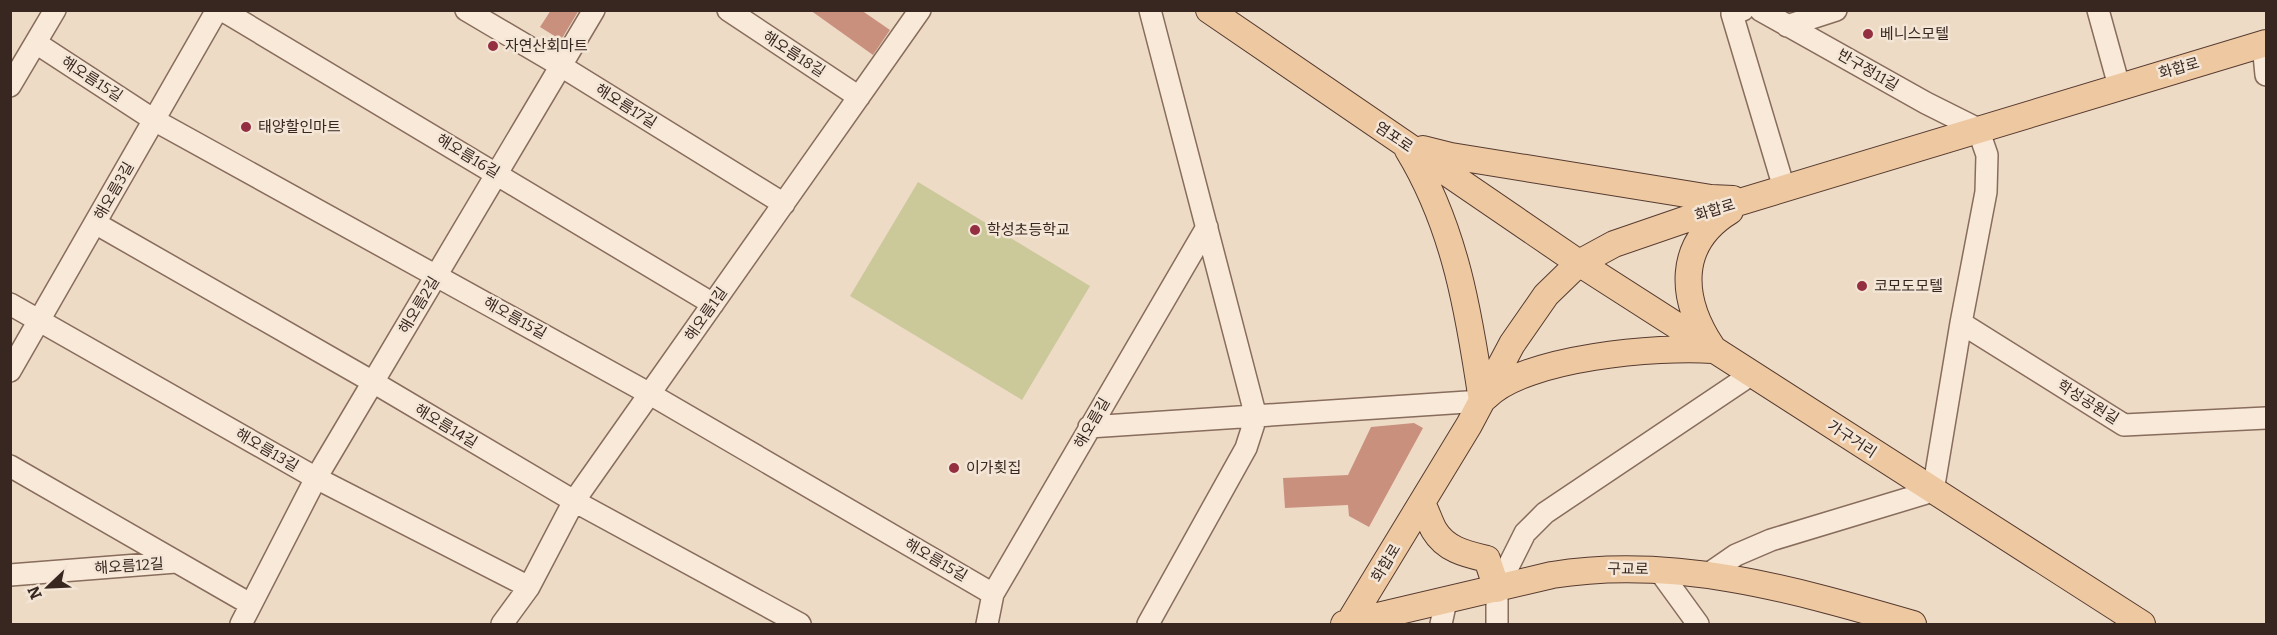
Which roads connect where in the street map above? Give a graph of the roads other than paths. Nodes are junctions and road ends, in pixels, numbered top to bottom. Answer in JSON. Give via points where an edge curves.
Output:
{"nodes":[{"id":1,"x":55,"y":10,"type":"edge"},
{"id":2,"x":217,"y":10,"type":"edge"},
{"id":3,"x":222,"y":10,"type":"edge"},
{"id":4,"x":466,"y":10,"type":"edge"},
{"id":5,"x":594,"y":10,"type":"edge"},
{"id":6,"x":728,"y":10,"type":"edge"},
{"id":7,"x":920,"y":10,"type":"edge"},
{"id":8,"x":1150,"y":10,"type":"edge"},
{"id":9,"x":1209,"y":10,"type":"edge"},
{"id":10,"x":1743,"y":10,"type":"edge"},
{"id":11,"x":1760,"y":10,"type":"edge"},
{"id":12,"x":1836,"y":10,"type":"edge"},
{"id":13,"x":2098,"y":10,"type":"edge"},
{"id":14,"x":1787,"y":26,"type":"junction"},
{"id":15,"x":2265,"y":43,"type":"edge"},
{"id":16,"x":36,"y":44,"type":"junction"},
{"id":17,"x":561,"y":66,"type":"junction"},
{"id":18,"x":2266,"y":75,"type":"edge"},
{"id":19,"x":10,"y":86,"type":"edge"},
{"id":20,"x":2119,"y":86,"type":"junction"},
{"id":21,"x":860,"y":97,"type":"junction"},
{"id":22,"x":154,"y":120,"type":"junction"},
{"id":23,"x":1978,"y":129,"type":"junction"},
{"id":24,"x":1405,"y":144,"type":"junction"},
{"id":25,"x":497,"y":173,"type":"junction"},
{"id":26,"x":1785,"y":188,"type":"junction"},
{"id":27,"x":1748,"y":200,"type":"junction"},
{"id":28,"x":784,"y":204,"type":"junction"},
{"id":29,"x":95,"y":223,"type":"junction"},
{"id":30,"x":1207,"y":227,"type":"junction"},
{"id":31,"x":1579,"y":263,"type":"junction"},
{"id":32,"x":437,"y":275,"type":"junction"},
{"id":33,"x":10,"y":304,"type":"edge"},
{"id":34,"x":713,"y":304,"type":"junction"},
{"id":35,"x":40,"y":320,"type":"junction"},
{"id":36,"x":1961,"y":323,"type":"junction"},
{"id":37,"x":1714,"y":350,"type":"junction"},
{"id":38,"x":10,"y":371,"type":"edge"},
{"id":39,"x":1752,"y":374,"type":"junction"},
{"id":40,"x":373,"y":382,"type":"junction"},
{"id":41,"x":650,"y":394,"type":"junction"},
{"id":42,"x":1482,"y":401,"type":"junction"},
{"id":43,"x":1256,"y":417,"type":"junction"},
{"id":44,"x":2266,"y":418,"type":"edge"},
{"id":45,"x":1089,"y":427,"type":"junction"},
{"id":46,"x":10,"y":466,"type":"edge"},
{"id":47,"x":316,"y":478,"type":"junction"},
{"id":48,"x":1934,"y":491,"type":"junction"},
{"id":49,"x":574,"y":501,"type":"junction"},
{"id":50,"x":1422,"y":504,"type":"junction"},
{"id":51,"x":176,"y":562,"type":"junction"},
{"id":52,"x":1658,"y":569,"type":"junction"},
{"id":53,"x":1707,"y":574,"type":"junction"},
{"id":54,"x":10,"y":575,"type":"edge"},
{"id":55,"x":529,"y":587,"type":"junction"},
{"id":56,"x":1497,"y":589,"type":"junction"},
{"id":57,"x":993,"y":594,"type":"junction"},
{"id":58,"x":250,"y":604,"type":"junction"},
{"id":59,"x":1444,"y":613,"type":"edge"},
{"id":60,"x":2135,"y":621,"type":"edge"},
{"id":61,"x":241,"y":624,"type":"edge"},
{"id":62,"x":502,"y":624,"type":"edge"},
{"id":63,"x":800,"y":624,"type":"edge"},
{"id":64,"x":987,"y":624,"type":"edge"},
{"id":65,"x":1148,"y":624,"type":"edge"},
{"id":66,"x":1347,"y":624,"type":"edge"},
{"id":67,"x":1497,"y":624,"type":"edge"},
{"id":68,"x":1698,"y":624,"type":"edge"},
{"id":69,"x":1913,"y":624,"type":"edge"}],
"edges":[{"from":1,"to":16,"type":"street"},
{"from":2,"to":22,"type":"street","name":"해오름3길"},
{"from":3,"to":25,"type":"street","name":"해오름16길"},
{"from":4,"to":17,"type":"street","name":"해오름17길"},
{"from":5,"to":17,"type":"street","name":"해오름2길"},
{"from":6,"to":21,"type":"street","name":"해오름18길"},
{"from":7,"to":21,"type":"street","name":"해오름1길"},
{"from":8,"to":30,"type":"street"},
{"from":9,"to":24,"type":"main road","name":"염포로"},
{"from":10,"to":26,"type":"street","via":[[1732,14]]},
{"from":11,"to":14,"type":"street","name":"반구정11길"},
{"from":12,"to":14,"type":"street"},
{"from":13,"to":20,"type":"street"},
{"from":14,"to":23,"type":"street","name":"반구정11길"},
{"from":15,"to":18,"type":"street"},
{"from":15,"to":20,"type":"main road","name":"화합로"},
{"from":16,"to":19,"type":"street"},
{"from":16,"to":22,"type":"street","name":"해오름15길"},
{"from":17,"to":25,"type":"street","name":"해오름2길"},
{"from":17,"to":28,"type":"street","name":"해오름17길"},
{"from":20,"to":23,"type":"main road","name":"화합로"},
{"from":21,"to":28,"type":"street","name":"해오름1길"},
{"from":22,"to":29,"type":"street","name":"해오름3길"},
{"from":22,"to":32,"type":"street","name":"해오름15길"},
{"from":23,"to":26,"type":"main road","name":"화합로"},
{"from":23,"to":36,"type":"street","via":[[1987,155],[1987,182]]},
{"from":24,"to":27,"type":"main road","via":[[1451,156],[1711,198]]},
{"from":24,"to":31,"type":"main road","name":"염포로"},
{"from":24,"to":42,"type":"main road","via":[[1424,176],[1452,247],[1469,313]]},
{"from":25,"to":32,"type":"street","name":"해오름2길"},
{"from":25,"to":34,"type":"street","name":"해오름16길"},
{"from":26,"to":27,"type":"main road","name":"화합로"},
{"from":27,"to":31,"type":"main road","name":"화합로","via":[[1614,244]]},
{"from":27,"to":37,"type":"main road","via":[[1717,219],[1696,244],[1691,258],[1692,308]]},
{"from":28,"to":34,"type":"street","name":"해오름1길"},
{"from":29,"to":35,"type":"street","name":"해오름3길"},
{"from":29,"to":40,"type":"street","name":"해오름14길"},
{"from":30,"to":43,"type":"street"},
{"from":30,"to":45,"type":"street","name":"해오름길"},
{"from":31,"to":37,"type":"main road","name":"가구거리"},
{"from":31,"to":42,"type":"main road","name":"화합로","via":[[1546,295],[1512,344]]},
{"from":32,"to":40,"type":"street","name":"해오름2길"},
{"from":32,"to":41,"type":"street","name":"해오름15길"},
{"from":33,"to":35,"type":"street","name":"해오름13길"},
{"from":34,"to":41,"type":"street","name":"해오름1길"},
{"from":35,"to":38,"type":"street","name":"해오름3길"},
{"from":35,"to":47,"type":"street","name":"해오름13길"},
{"from":36,"to":44,"type":"street","name":"학성공원길","via":[[2124,425]]},
{"from":36,"to":48,"type":"street"},
{"from":37,"to":39,"type":"main road","name":"가구거리"},
{"from":37,"to":42,"type":"main road","via":[[1651,349],[1571,363],[1512,380],[1493,389]]},
{"from":39,"to":48,"type":"main road","name":"가구거리"},
{"from":39,"to":56,"type":"street","via":[[1545,513],[1525,533]]},
{"from":40,"to":47,"type":"street","name":"해오름2길"},
{"from":40,"to":49,"type":"street","name":"해오름14길"},
{"from":41,"to":49,"type":"street","name":"해오름1길"},
{"from":41,"to":57,"type":"street","name":"해오름15길"},
{"from":42,"to":43,"type":"street"},
{"from":42,"to":50,"type":"main road","name":"화합로"},
{"from":43,"to":45,"type":"street"},
{"from":43,"to":65,"type":"street","via":[[1246,448]]},
{"from":45,"to":57,"type":"street","name":"해오름길"},
{"from":46,"to":51,"type":"street"},
{"from":47,"to":55,"type":"street","name":"해오름13길"},
{"from":47,"to":58,"type":"street","name":"해오름2길"},
{"from":48,"to":53,"type":"street","via":[[1771,540],[1736,555]]},
{"from":48,"to":60,"type":"main road","name":"가구거리"},
{"from":49,"to":55,"type":"street","name":"해오름1길"},
{"from":49,"to":63,"type":"street","name":"해오름14길"},
{"from":50,"to":56,"type":"main road","via":[[1443,542],[1455,550],[1487,558]]},
{"from":50,"to":66,"type":"main road","name":"화합로"},
{"from":51,"to":54,"type":"street","name":"해오름12길"},
{"from":51,"to":58,"type":"street"},
{"from":52,"to":53,"type":"main road","name":"구교로"},
{"from":52,"to":56,"type":"main road","name":"구교로","via":[[1584,569]]},
{"from":52,"to":68,"type":"street"},
{"from":53,"to":69,"type":"main road","name":"구교로","via":[[1790,590]]},
{"from":55,"to":62,"type":"street","name":"해오름1길"},
{"from":56,"to":59,"type":"main road","name":"구교로"},
{"from":56,"to":67,"type":"street"},
{"from":57,"to":64,"type":"street","name":"해오름길"},
{"from":58,"to":61,"type":"street","name":"해오름2길"},
{"from":59,"to":66,"type":"main road","name":"구교로"}]}
